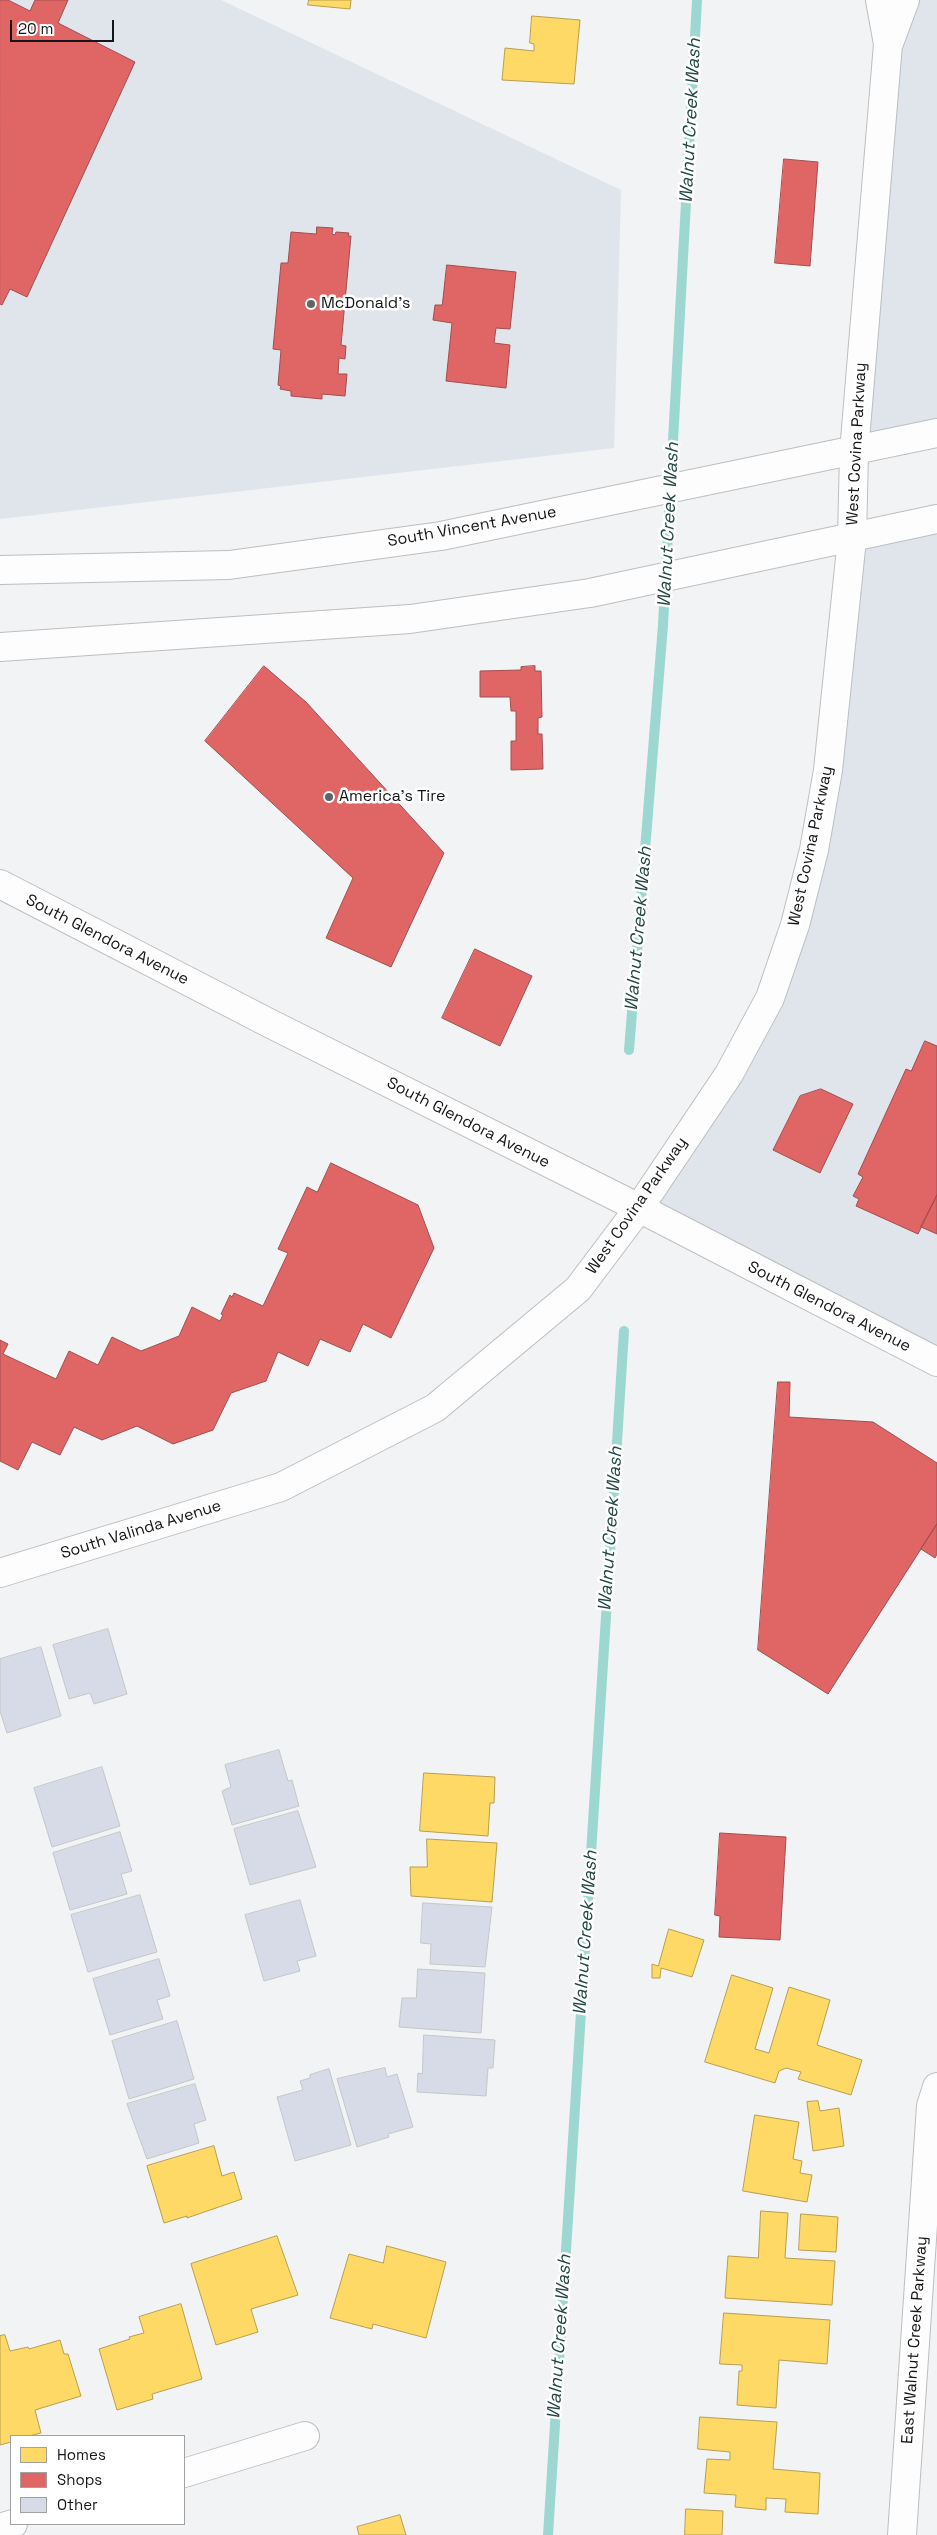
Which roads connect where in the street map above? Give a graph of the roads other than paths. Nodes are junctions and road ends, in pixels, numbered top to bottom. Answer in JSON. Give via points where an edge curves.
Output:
{"nodes":[{"id":1,"x":880,"y":0,"type":"edge"},
{"id":2,"x":905,"y":0,"type":"edge"},
{"id":3,"x":888,"y":44,"type":"junction"},
{"id":4,"x":937,"y":433,"type":"edge"},
{"id":5,"x":854,"y":452,"type":"junction"},
{"id":6,"x":937,"y":519,"type":"edge"},
{"id":7,"x":852,"y":539,"type":"junction"},
{"id":8,"x":0,"y":570,"type":"edge"},
{"id":9,"x":0,"y":647,"type":"edge"},
{"id":10,"x":0,"y":884,"type":"edge"},
{"id":11,"x":12,"y":895,"type":"edge"},
{"id":12,"x":639,"y":1208,"type":"junction"},
{"id":13,"x":937,"y":1362,"type":"edge"},
{"id":14,"x":281,"y":1487,"type":"joint"},
{"id":15,"x":0,"y":1573,"type":"edge"},
{"id":16,"x":937,"y":2087,"type":"edge"},
{"id":17,"x":305,"y":2436,"type":"dead end"},
{"id":18,"x":185,"y":2473,"type":"edge"},
{"id":19,"x":902,"y":2535,"type":"edge"}],
"edges":[{"from":1,"to":3,"type":"main road","name":"West Covina Parkway"},
{"from":2,"to":3,"type":"main road","name":"West Covina Parkway"},
{"from":3,"to":5,"type":"main road","name":"West Covina Parkway"},
{"from":4,"to":5,"type":"main road","name":"South Vincent Avenue"},
{"from":5,"to":7,"type":"main road","name":"West Covina Parkway"},
{"from":5,"to":8,"type":"main road","name":"South Vincent Avenue","via":[[747,471],[440,536],[229,565]]},
{"from":6,"to":7,"type":"main road"},
{"from":7,"to":9,"type":"main road","via":[[590,593],[410,619]]},
{"from":7,"to":12,"type":"main road","name":"West Covina Parkway","via":[[828,770],[814,850],[795,925],[770,998],[730,1074]]},
{"from":10,"to":11,"type":"main road","name":"South Glendora Avenue"},
{"from":11,"to":12,"type":"main road","name":"South Glendora Avenue"},
{"from":12,"to":13,"type":"main road","name":"South Glendora Avenue"},
{"from":12,"to":14,"type":"main road","name":"West Covina Parkway","via":[[578,1289],[435,1408]]},
{"from":14,"to":15,"type":"main road","name":"South Valinda Avenue"},
{"from":16,"to":19,"type":"main road","name":"East Walnut Creek Parkway","via":[[931,2106]]},
{"from":17,"to":18,"type":"main road"}]}
